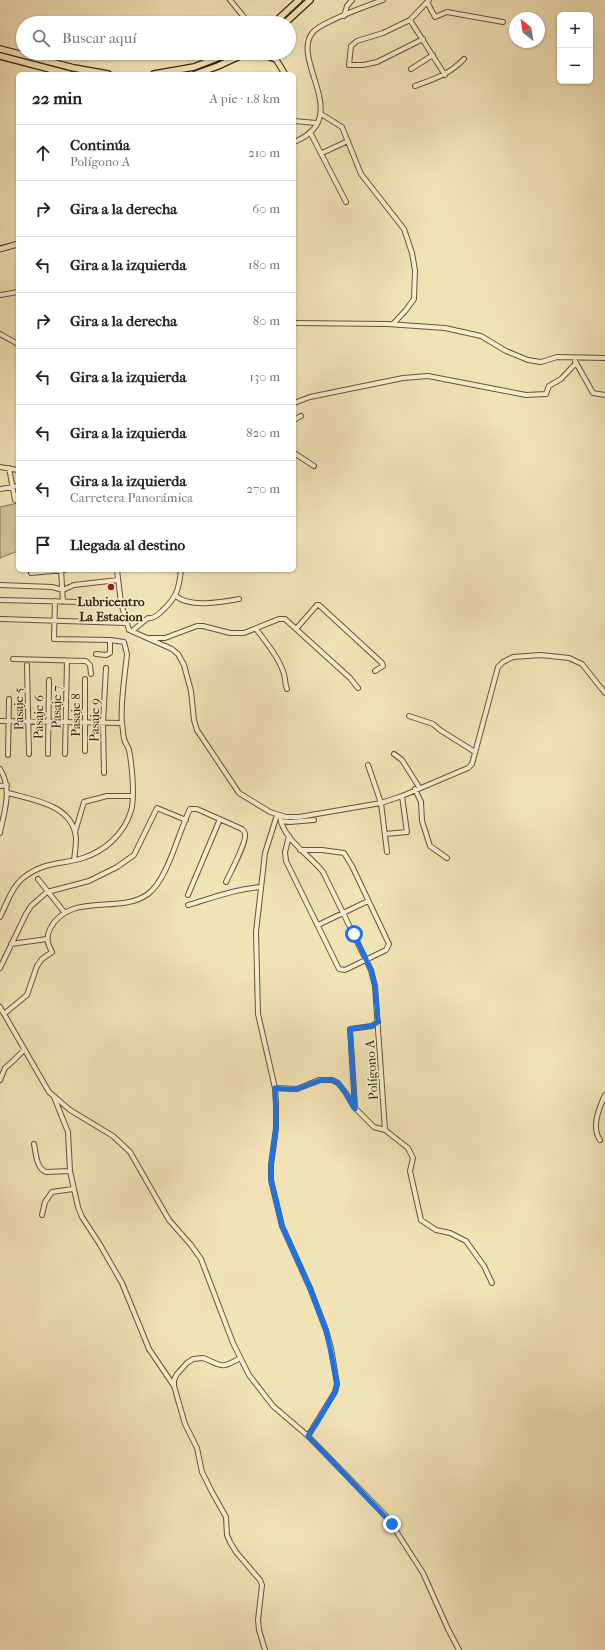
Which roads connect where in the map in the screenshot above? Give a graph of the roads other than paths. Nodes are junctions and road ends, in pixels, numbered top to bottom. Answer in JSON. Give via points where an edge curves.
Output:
{"nodes":[{"id":1,"x":230,"y":0,"type":"edge"},
{"id":2,"x":299,"y":0,"type":"edge"},
{"id":3,"x":310,"y":0,"type":"edge"},
{"id":4,"x":352,"y":0,"type":"edge"},
{"id":5,"x":383,"y":0,"type":"edge"},
{"id":6,"x":428,"y":1,"type":"edge"},
{"id":7,"x":243,"y":16,"type":"edge"},
{"id":8,"x":282,"y":16,"type":"edge"},
{"id":9,"x":293,"y":16,"type":"edge"},
{"id":10,"x":344,"y":16,"type":"junction"},
{"id":11,"x":410,"y":20,"type":"junction"},
{"id":12,"x":503,"y":22,"type":"dead end"},
{"id":13,"x":422,"y":39,"type":"junction"},
{"id":14,"x":0,"y":48,"type":"edge"},
{"id":15,"x":16,"y":52,"type":"edge"},
{"id":16,"x":433,"y":55,"type":"junction"},
{"id":17,"x":0,"y":56,"type":"edge"},
{"id":18,"x":464,"y":59,"type":"dead end"},
{"id":19,"x":44,"y":60,"type":"edge"},
{"id":20,"x":212,"y":60,"type":"edge"},
{"id":21,"x":230,"y":60,"type":"edge"},
{"id":22,"x":277,"y":60,"type":"edge"},
{"id":23,"x":411,"y":69,"type":"dead end"},
{"id":24,"x":61,"y":72,"type":"edge"},
{"id":25,"x":97,"y":72,"type":"edge"},
{"id":26,"x":165,"y":72,"type":"edge"},
{"id":27,"x":201,"y":72,"type":"edge"},
{"id":28,"x":284,"y":72,"type":"edge"},
{"id":29,"x":445,"y":75,"type":"junction"},
{"id":30,"x":415,"y":86,"type":"dead end"},
{"id":31,"x":321,"y":114,"type":"junction"},
{"id":32,"x":296,"y":121,"type":"edge"},
{"id":33,"x":316,"y":123,"type":"junction"},
{"id":34,"x":310,"y":132,"type":"junction"},
{"id":35,"x":296,"y":141,"type":"edge"},
{"id":36,"x":348,"y":141,"type":"junction"},
{"id":37,"x":322,"y":153,"type":"junction"},
{"id":38,"x":346,"y":202,"type":"dead end"},
{"id":39,"x":16,"y":245,"type":"edge"},
{"id":40,"x":1,"y":249,"type":"edge"},
{"id":41,"x":16,"y":292,"type":"edge"},
{"id":42,"x":0,"y":294,"type":"edge"},
{"id":43,"x":296,"y":322,"type":"edge"},
{"id":44,"x":393,"y":324,"type":"junction"},
{"id":45,"x":0,"y":334,"type":"edge"},
{"id":46,"x":16,"y":343,"type":"edge"},
{"id":47,"x":572,"y":358,"type":"junction"},
{"id":48,"x":605,"y":358,"type":"edge"},
{"id":49,"x":576,"y":363,"type":"junction"},
{"id":50,"x":605,"y":394,"type":"edge"},
{"id":51,"x":296,"y":398,"type":"edge"},
{"id":52,"x":303,"y":399,"type":"junction"},
{"id":53,"x":296,"y":402,"type":"edge"},
{"id":54,"x":301,"y":416,"type":"dead end"},
{"id":55,"x":296,"y":419,"type":"edge"},
{"id":56,"x":296,"y":454,"type":"edge"},
{"id":57,"x":314,"y":466,"type":"dead end"},
{"id":58,"x":0,"y":467,"type":"edge"},
{"id":59,"x":9,"y":468,"type":"junction"},
{"id":60,"x":16,"y":470,"type":"edge"},
{"id":61,"x":16,"y":486,"type":"edge"},
{"id":62,"x":12,"y":487,"type":"junction"},
{"id":63,"x":0,"y":489,"type":"edge"},
{"id":64,"x":16,"y":500,"type":"edge"},
{"id":65,"x":41,"y":572,"type":"edge"},
{"id":66,"x":62,"y":572,"type":"edge"},
{"id":67,"x":117,"y":572,"type":"edge"},
{"id":68,"x":181,"y":572,"type":"edge"},
{"id":69,"x":31,"y":573,"type":"dead end"},
{"id":70,"x":118,"y":580,"type":"junction"},
{"id":71,"x":0,"y":585,"type":"edge"},
{"id":72,"x":63,"y":590,"type":"junction"},
{"id":73,"x":176,"y":596,"type":"junction"},
{"id":74,"x":239,"y":599,"type":"dead end"},
{"id":75,"x":0,"y":600,"type":"edge"},
{"id":76,"x":55,"y":601,"type":"junction"},
{"id":77,"x":63,"y":602,"type":"junction"},
{"id":78,"x":121,"y":603,"type":"junction"},
{"id":79,"x":1,"y":619,"type":"edge"},
{"id":80,"x":53,"y":621,"type":"junction"},
{"id":81,"x":126,"y":623,"type":"junction"},
{"id":82,"x":256,"y":628,"type":"junction"},
{"id":83,"x":296,"y":629,"type":"junction"},
{"id":84,"x":132,"y":631,"type":"junction"},
{"id":85,"x":148,"y":638,"type":"junction"},
{"id":86,"x":110,"y":640,"type":"junction"},
{"id":87,"x":96,"y":654,"type":"dead end"},
{"id":88,"x":13,"y":659,"type":"dead end"},
{"id":89,"x":67,"y":661,"type":"junction"},
{"id":90,"x":27,"y":665,"type":"dead end"},
{"id":91,"x":106,"y":668,"type":"dead end"},
{"id":92,"x":375,"y":671,"type":"dead end"},
{"id":93,"x":91,"y":674,"type":"dead end"},
{"id":94,"x":85,"y":679,"type":"dead end"},
{"id":95,"x":49,"y":680,"type":"dead end"},
{"id":96,"x":358,"y":688,"type":"dead end"},
{"id":97,"x":287,"y":689,"type":"dead end"},
{"id":98,"x":605,"y":693,"type":"edge"},
{"id":99,"x":9,"y":699,"type":"dead end"},
{"id":100,"x":409,"y":716,"type":"dead end"},
{"id":101,"x":0,"y":721,"type":"edge"},
{"id":102,"x":8,"y":721,"type":"junction"},
{"id":103,"x":28,"y":721,"type":"junction"},
{"id":104,"x":48,"y":722,"type":"junction"},
{"id":105,"x":65,"y":722,"type":"junction"},
{"id":106,"x":85,"y":722,"type":"junction"},
{"id":107,"x":103,"y":723,"type":"junction"},
{"id":108,"x":122,"y":723,"type":"junction"},
{"id":109,"x":85,"y":751,"type":"dead end"},
{"id":110,"x":475,"y":752,"type":"junction"},
{"id":111,"x":8,"y":754,"type":"dead end"},
{"id":112,"x":29,"y":754,"type":"dead end"},
{"id":113,"x":48,"y":754,"type":"dead end"},
{"id":114,"x":65,"y":754,"type":"dead end"},
{"id":115,"x":394,"y":754,"type":"dead end"},
{"id":116,"x":368,"y":764,"type":"dead end"},
{"id":117,"x":0,"y":769,"type":"edge"},
{"id":118,"x":104,"y":773,"type":"dead end"},
{"id":119,"x":7,"y":785,"type":"junction"},
{"id":120,"x":0,"y":786,"type":"edge"},
{"id":121,"x":417,"y":788,"type":"junction"},
{"id":122,"x":8,"y":793,"type":"junction"},
{"id":123,"x":133,"y":796,"type":"junction"},
{"id":124,"x":402,"y":796,"type":"junction"},
{"id":125,"x":381,"y":803,"type":"junction"},
{"id":126,"x":0,"y":807,"type":"edge"},
{"id":127,"x":5,"y":808,"type":"junction"},
{"id":128,"x":278,"y":815,"type":"junction"},
{"id":129,"x":0,"y":816,"type":"edge"},
{"id":130,"x":220,"y":819,"type":"junction"},
{"id":131,"x":186,"y":820,"type":"junction"},
{"id":132,"x":314,"y":820,"type":"dead end"},
{"id":133,"x":281,"y":821,"type":"junction"},
{"id":134,"x":74,"y":832,"type":"junction"},
{"id":135,"x":0,"y":833,"type":"edge"},
{"id":136,"x":385,"y":834,"type":"junction"},
{"id":137,"x":289,"y":836,"type":"junction"},
{"id":138,"x":300,"y":850,"type":"junction"},
{"id":139,"x":387,"y":852,"type":"dead end"},
{"id":140,"x":447,"y":858,"type":"dead end"},
{"id":141,"x":74,"y":860,"type":"junction"},
{"id":142,"x":38,"y":879,"type":"dead end"},
{"id":143,"x":226,"y":882,"type":"dead end"},
{"id":144,"x":261,"y":887,"type":"junction"},
{"id":145,"x":47,"y":892,"type":"junction"},
{"id":146,"x":188,"y":895,"type":"dead end"},
{"id":147,"x":368,"y":901,"type":"junction"},
{"id":148,"x":188,"y":905,"type":"dead end"},
{"id":149,"x":65,"y":913,"type":"junction"},
{"id":150,"x":344,"y":914,"type":"junction"},
{"id":151,"x":0,"y":917,"type":"edge"},
{"id":152,"x":318,"y":925,"type":"junction"},
{"id":153,"x":47,"y":939,"type":"junction"},
{"id":154,"x":11,"y":944,"type":"junction"},
{"id":155,"x":366,"y":959,"type":"junction"},
{"id":156,"x":0,"y":968,"type":"edge"},
{"id":157,"x":0,"y":1007,"type":"edge"},
{"id":158,"x":4,"y":1014,"type":"junction"},
{"id":159,"x":378,"y":1022,"type":"junction"},
{"id":160,"x":24,"y":1050,"type":"junction"},
{"id":161,"x":0,"y":1080,"type":"edge"},
{"id":162,"x":275,"y":1088,"type":"junction"},
{"id":163,"x":605,"y":1095,"type":"edge"},
{"id":164,"x":54,"y":1097,"type":"junction"},
{"id":165,"x":355,"y":1109,"type":"junction"},
{"id":166,"x":385,"y":1130,"type":"junction"},
{"id":167,"x":600,"y":1140,"type":"dead end"},
{"id":168,"x":34,"y":1144,"type":"dead end"},
{"id":169,"x":70,"y":1171,"type":"junction"},
{"id":170,"x":73,"y":1189,"type":"junction"},
{"id":171,"x":42,"y":1216,"type":"dead end"},
{"id":172,"x":492,"y":1283,"type":"dead end"},
{"id":173,"x":240,"y":1358,"type":"junction"},
{"id":174,"x":174,"y":1386,"type":"junction"},
{"id":175,"x":308,"y":1436,"type":"junction"},
{"id":176,"x":265,"y":1650,"type":"edge"},
{"id":177,"x":459,"y":1650,"type":"edge"}],
"edges":[{"from":1,"to":7,"type":"street"},
{"from":2,"to":8,"type":"highway"},
{"from":3,"to":9,"type":"highway"},
{"from":4,"to":10,"type":"street"},
{"from":5,"to":10,"type":"street"},
{"from":6,"to":11,"type":"street"},
{"from":6,"to":12,"type":"street","via":[[435,17],[447,12]]},
{"from":10,"to":31,"type":"street","via":[[317,28],[308,43]]},
{"from":11,"to":13,"type":"street"},
{"from":11,"to":13,"type":"street","via":[[383,33],[357,41],[351,46],[349,66],[377,62]]},
{"from":13,"to":16,"type":"street"},
{"from":14,"to":15,"type":"highway"},
{"from":16,"to":23,"type":"street"},
{"from":16,"to":29,"type":"street"},
{"from":17,"to":24,"type":"highway"},
{"from":18,"to":29,"type":"street"},
{"from":19,"to":25,"type":"highway"},
{"from":20,"to":26,"type":"highway","via":[[194,67]]},
{"from":21,"to":27,"type":"highway"},
{"from":22,"to":28,"type":"main road"},
{"from":29,"to":30,"type":"street"},
{"from":31,"to":33,"type":"street"},
{"from":31,"to":36,"type":"street","via":[[342,127]]},
{"from":32,"to":33,"type":"street"},
{"from":33,"to":34,"type":"street"},
{"from":34,"to":35,"type":"street"},
{"from":34,"to":37,"type":"street"},
{"from":36,"to":37,"type":"street"},
{"from":36,"to":44,"type":"street","via":[[361,174],[404,228],[412,254],[415,270],[414,299]]},
{"from":37,"to":38,"type":"street"},
{"from":39,"to":40,"type":"main road"},
{"from":41,"to":42,"type":"street"},
{"from":43,"to":44,"type":"street"},
{"from":44,"to":47,"type":"street","via":[[445,328],[481,336],[528,360],[541,362]]},
{"from":45,"to":46,"type":"street"},
{"from":47,"to":48,"type":"street"},
{"from":47,"to":49,"type":"street"},
{"from":49,"to":50,"type":"street","via":[[593,393]]},
{"from":49,"to":52,"type":"street","via":[[561,379],[550,386],[546,394],[541,395],[428,376],[403,378]]},
{"from":51,"to":52,"type":"street"},
{"from":52,"to":53,"type":"street"},
{"from":54,"to":55,"type":"street"},
{"from":56,"to":57,"type":"street"},
{"from":58,"to":59,"type":"street"},
{"from":59,"to":60,"type":"street"},
{"from":59,"to":62,"type":"street"},
{"from":61,"to":62,"type":"street"},
{"from":62,"to":63,"type":"street"},
{"from":62,"to":64,"type":"street"},
{"from":65,"to":69,"type":"street"},
{"from":66,"to":72,"type":"street"},
{"from":67,"to":70,"type":"street"},
{"from":68,"to":73,"type":"street"},
{"from":70,"to":72,"type":"street","via":[[74,585]]},
{"from":70,"to":78,"type":"street"},
{"from":71,"to":72,"type":"street","via":[[52,586]]},
{"from":72,"to":77,"type":"street"},
{"from":73,"to":74,"type":"street","via":[[186,602]]},
{"from":73,"to":84,"type":"street","via":[[159,614],[148,618]]},
{"from":75,"to":76,"type":"street"},
{"from":76,"to":77,"type":"street"},
{"from":76,"to":80,"type":"street"},
{"from":77,"to":78,"type":"street"},
{"from":78,"to":81,"type":"street"},
{"from":79,"to":80,"type":"street"},
{"from":80,"to":81,"type":"street"},
{"from":80,"to":86,"type":"street","via":[[54,639]]},
{"from":81,"to":84,"type":"street"},
{"from":82,"to":83,"type":"street","via":[[285,619]]},
{"from":82,"to":85,"type":"street","via":[[238,634],[197,626],[165,638]]},
{"from":82,"to":97,"type":"street","via":[[283,669]]},
{"from":83,"to":92,"type":"street","via":[[319,605],[382,663],[383,666]]},
{"from":83,"to":96,"type":"street"},
{"from":84,"to":85,"type":"street"},
{"from":85,"to":128,"type":"street","via":[[172,649],[180,657],[191,691],[197,730],[229,781],[242,796]]},
{"from":86,"to":87,"type":"street","via":[[110,653]]},
{"from":86,"to":108,"type":"street","via":[[126,644]]},
{"from":88,"to":89,"type":"street"},
{"from":89,"to":93,"type":"street","via":[[86,661],[90,665]]},
{"from":89,"to":105,"type":"street","name":"Pasaje 7"},
{"from":90,"to":103,"type":"street","name":"Pasaje 5"},
{"from":91,"to":107,"type":"street","name":"Pasaje 9"},
{"from":94,"to":106,"type":"street","name":"Pasaje 8"},
{"from":95,"to":104,"type":"street","name":"Pasaje 6"},
{"from":98,"to":110,"type":"street","via":[[575,660],[550,655],[509,658],[500,664],[496,673]]},
{"from":99,"to":102,"type":"street"},
{"from":100,"to":110,"type":"street","via":[[433,724]]},
{"from":101,"to":102,"type":"street"},
{"from":102,"to":103,"type":"street"},
{"from":102,"to":111,"type":"street"},
{"from":103,"to":104,"type":"street"},
{"from":103,"to":112,"type":"street","name":"Pasaje 5"},
{"from":104,"to":105,"type":"street"},
{"from":104,"to":113,"type":"street","name":"Pasaje 6"},
{"from":105,"to":106,"type":"street"},
{"from":105,"to":114,"type":"street","name":"Pasaje 7"},
{"from":106,"to":107,"type":"street"},
{"from":106,"to":109,"type":"street","name":"Pasaje 8"},
{"from":107,"to":108,"type":"street"},
{"from":107,"to":118,"type":"street","name":"Pasaje 9"},
{"from":108,"to":123,"type":"street","via":[[124,739],[129,750]]},
{"from":110,"to":121,"type":"street","via":[[472,764],[468,768]]},
{"from":115,"to":121,"type":"street","via":[[402,760]]},
{"from":116,"to":125,"type":"street"},
{"from":117,"to":119,"type":"street"},
{"from":119,"to":120,"type":"street"},
{"from":119,"to":122,"type":"street"},
{"from":121,"to":124,"type":"street"},
{"from":121,"to":140,"type":"street","via":[[422,821],[430,846]]},
{"from":122,"to":127,"type":"street"},
{"from":122,"to":134,"type":"street","via":[[57,808],[66,815]]},
{"from":123,"to":134,"type":"street","via":[[107,796],[84,802]]},
{"from":123,"to":141,"type":"street","via":[[131,811],[115,838],[100,852]]},
{"from":124,"to":125,"type":"street"},
{"from":124,"to":136,"type":"street","via":[[407,832]]},
{"from":125,"to":128,"type":"street","via":[[299,817]]},
{"from":125,"to":136,"type":"street"},
{"from":126,"to":127,"type":"street"},
{"from":127,"to":129,"type":"street"},
{"from":127,"to":135,"type":"street"},
{"from":128,"to":133,"type":"street","name":"Polígono A"},
{"from":128,"to":144,"type":"street","via":[[265,852]]},
{"from":130,"to":131,"type":"street","via":[[194,808],[190,809]]},
{"from":130,"to":143,"type":"street","via":[[242,829],[246,836]]},
{"from":130,"to":146,"type":"street"},
{"from":131,"to":145,"type":"street","via":[[157,808],[134,855],[89,882]]},
{"from":131,"to":149,"type":"street","via":[[158,884],[148,894],[128,903],[88,906]]},
{"from":132,"to":133,"type":"street"},
{"from":133,"to":137,"type":"street","name":"Polígono A"},
{"from":134,"to":141,"type":"street"},
{"from":136,"to":139,"type":"street"},
{"from":137,"to":138,"type":"street","name":"Polígono A"},
{"from":137,"to":152,"type":"street","via":[[285,852],[286,861]]},
{"from":138,"to":147,"type":"street","via":[[344,853]]},
{"from":138,"to":150,"type":"street","name":"Polígono A","via":[[317,863]]},
{"from":141,"to":151,"type":"street","via":[[48,865],[23,879],[14,888]]},
{"from":142,"to":145,"type":"street"},
{"from":144,"to":148,"type":"street","via":[[246,888]]},
{"from":144,"to":162,"type":"street","via":[[256,932],[258,1014]]},
{"from":145,"to":149,"type":"street"},
{"from":145,"to":154,"type":"street","via":[[28,910]]},
{"from":147,"to":150,"type":"street"},
{"from":147,"to":155,"type":"street","via":[[389,944],[386,950]]},
{"from":149,"to":153,"type":"street","via":[[53,923]]},
{"from":150,"to":152,"type":"street"},
{"from":150,"to":155,"type":"street","name":"Polígono A"},
{"from":152,"to":155,"type":"street","via":[[339,969],[345,970]]},
{"from":153,"to":154,"type":"street"},
{"from":153,"to":158,"type":"street","via":[[52,952],[37,966],[27,995]]},
{"from":154,"to":156,"type":"street"},
{"from":155,"to":159,"type":"street","name":"Polígono A","via":[[375,986]]},
{"from":157,"to":158,"type":"street"},
{"from":158,"to":160,"type":"street"},
{"from":159,"to":165,"type":"street","via":[[372,1026],[350,1029]]},
{"from":159,"to":166,"type":"street","name":"Polígono A"},
{"from":160,"to":161,"type":"street","via":[[4,1068]]},
{"from":160,"to":164,"type":"street"},
{"from":162,"to":165,"type":"street","via":[[297,1089],[319,1080],[332,1080],[346,1093]]},
{"from":162,"to":175,"type":"street","via":[[276,1128],[271,1180],[282,1226],[326,1330],[337,1384],[335,1392]]},
{"from":163,"to":167,"type":"street","via":[[600,1104],[595,1128]]},
{"from":164,"to":169,"type":"street","via":[[68,1132]]},
{"from":164,"to":173,"type":"street","via":[[70,1110],[113,1136],[130,1152],[169,1220],[201,1259]]},
{"from":165,"to":166,"type":"street","via":[[374,1127]]},
{"from":166,"to":172,"type":"street","via":[[408,1148],[413,1158],[410,1171],[421,1220],[436,1230],[450,1233],[466,1241],[484,1266]]},
{"from":168,"to":169,"type":"street","via":[[42,1170]]},
{"from":169,"to":170,"type":"street"},
{"from":170,"to":171,"type":"street","via":[[52,1192],[45,1202]]},
{"from":170,"to":174,"type":"street","via":[[82,1217],[122,1283],[149,1349]]},
{"from":173,"to":174,"type":"street","via":[[231,1364],[223,1365],[214,1364],[203,1358],[193,1360],[177,1374]]},
{"from":173,"to":175,"type":"street","via":[[249,1375],[273,1406]]},
{"from":174,"to":176,"type":"street","via":[[185,1424],[197,1448],[202,1472],[226,1517],[230,1542],[262,1584],[258,1620]]},
{"from":175,"to":177,"type":"street","via":[[392,1524],[423,1573]]}]}
